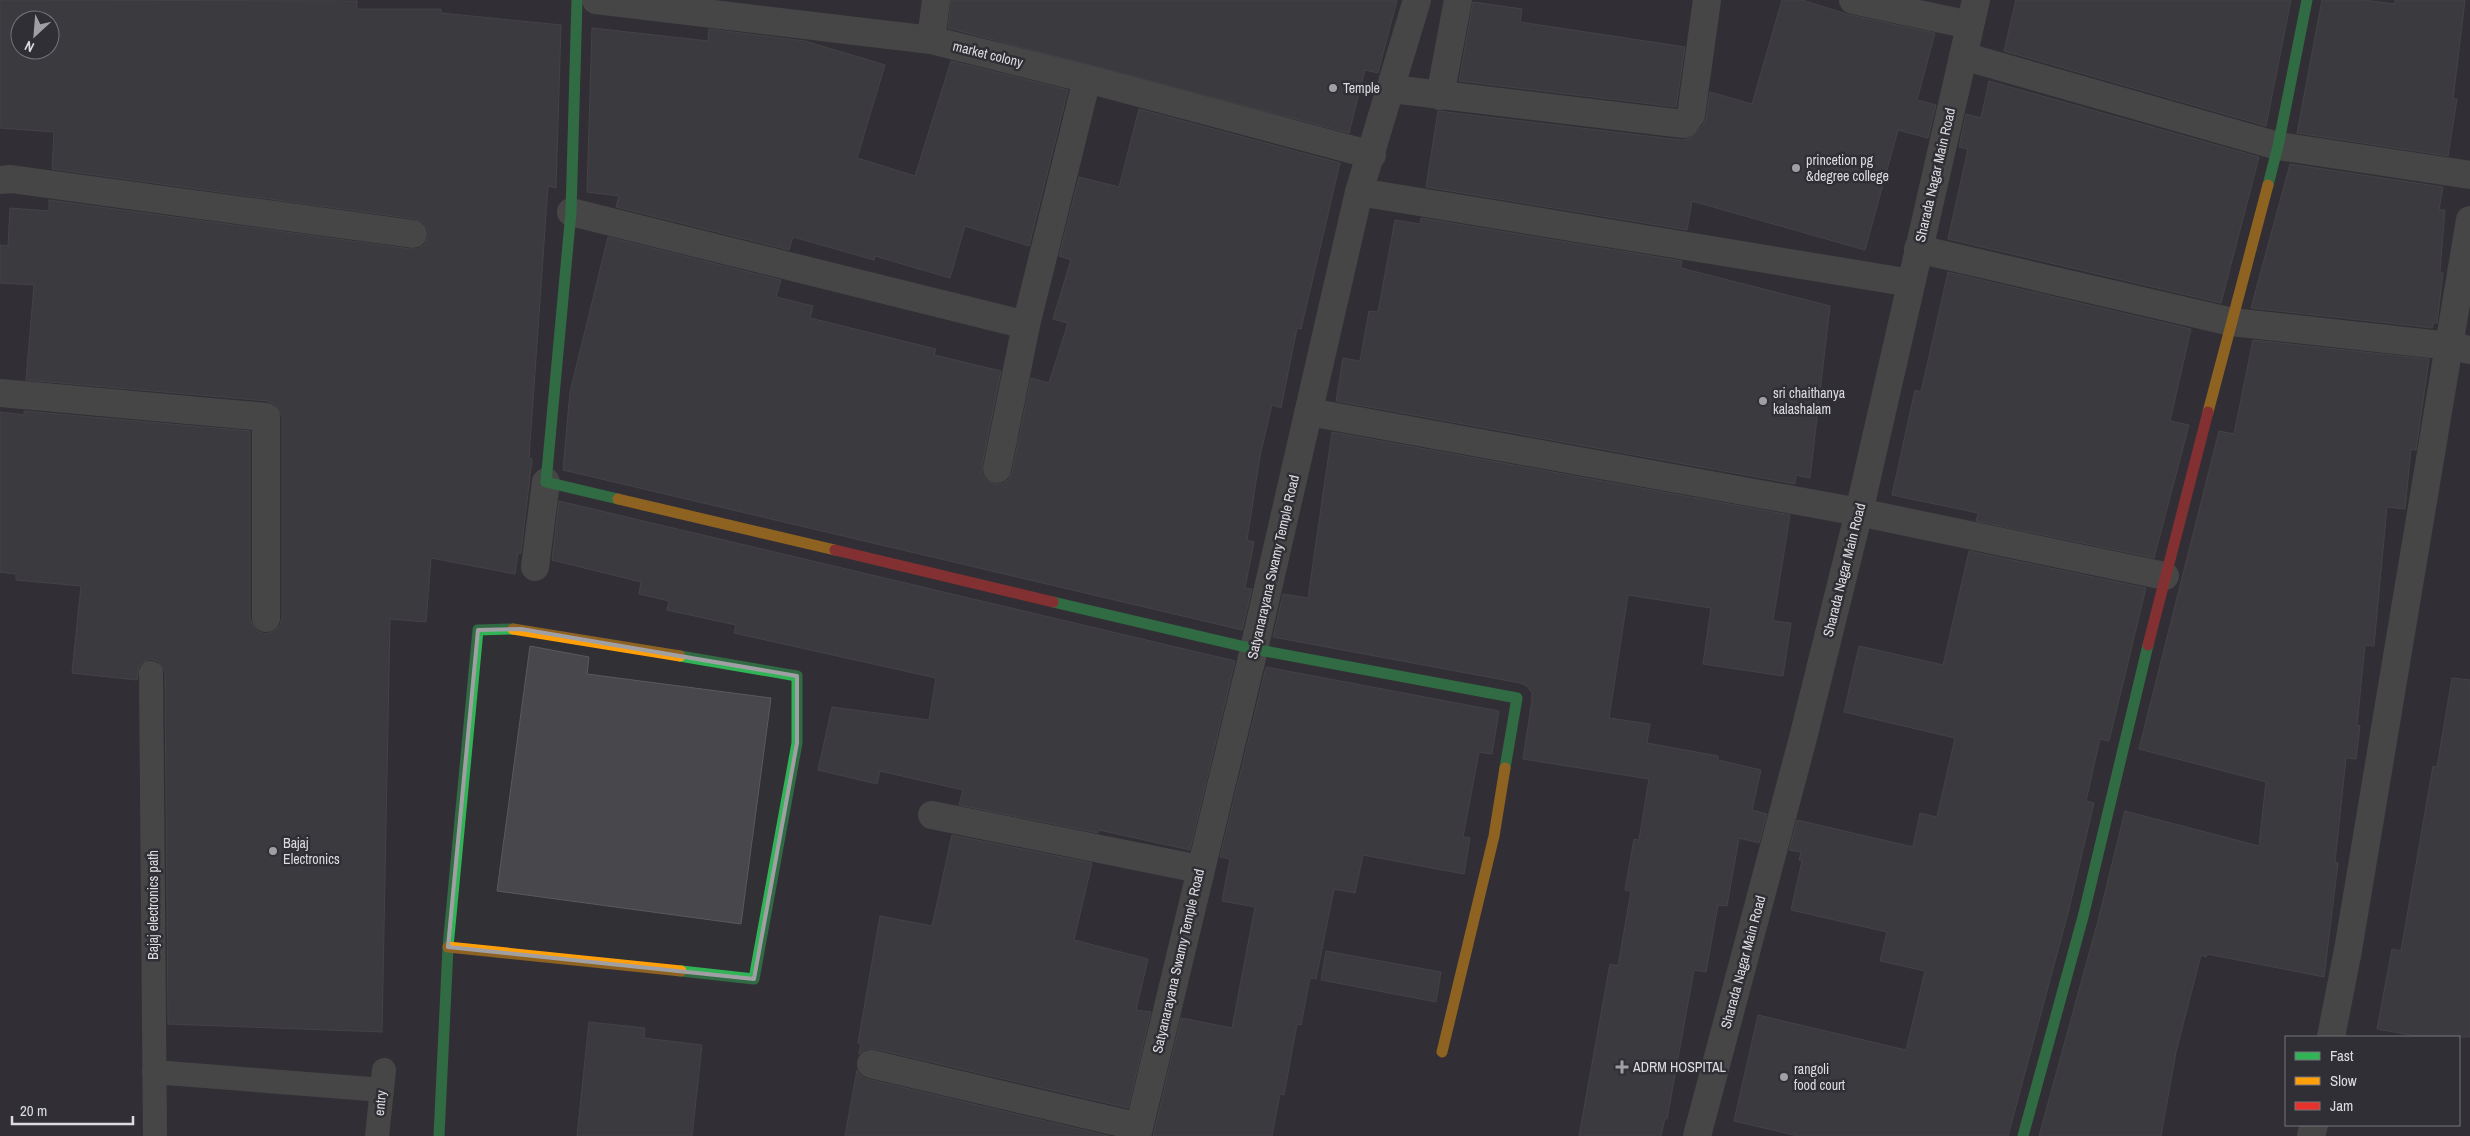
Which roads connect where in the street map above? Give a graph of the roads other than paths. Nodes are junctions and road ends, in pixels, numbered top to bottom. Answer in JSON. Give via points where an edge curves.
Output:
{"nodes":[{"id":1,"x":577,"y":0,"type":"edge"},
{"id":2,"x":596,"y":0,"type":"edge"},
{"id":3,"x":936,"y":0,"type":"edge"},
{"id":4,"x":1417,"y":0,"type":"edge"},
{"id":5,"x":1458,"y":0,"type":"edge"},
{"id":6,"x":1707,"y":0,"type":"edge"},
{"id":7,"x":1853,"y":0,"type":"edge"},
{"id":8,"x":2307,"y":0,"type":"edge"},
{"id":9,"x":1973,"y":13,"type":"edge"},
{"id":10,"x":931,"y":40,"type":"junction"},
{"id":11,"x":1963,"y":56,"type":"junction"},
{"id":12,"x":1087,"y":79,"type":"junction"},
{"id":13,"x":1392,"y":89,"type":"junction"},
{"id":14,"x":1440,"y":96,"type":"junction"},
{"id":15,"x":2278,"y":146,"type":"junction"},
{"id":16,"x":1372,"y":155,"type":"junction"},
{"id":17,"x":2470,"y":175,"type":"edge"},
{"id":18,"x":0,"y":180,"type":"edge"},
{"id":19,"x":1359,"y":192,"type":"junction"},
{"id":20,"x":571,"y":212,"type":"junction"},
{"id":21,"x":2470,"y":220,"type":"edge"},
{"id":22,"x":413,"y":234,"type":"dead end"},
{"id":23,"x":1918,"y":250,"type":"junction"},
{"id":24,"x":1911,"y":283,"type":"junction"},
{"id":25,"x":2232,"y":322,"type":"junction"},
{"id":26,"x":1026,"y":325,"type":"junction"},
{"id":27,"x":2460,"y":348,"type":"edge"},
{"id":28,"x":0,"y":394,"type":"edge"},
{"id":29,"x":1309,"y":412,"type":"junction"},
{"id":30,"x":997,"y":469,"type":"dead end"},
{"id":31,"x":546,"y":482,"type":"junction"},
{"id":32,"x":1859,"y":512,"type":"junction"},
{"id":33,"x":535,"y":567,"type":"dead end"},
{"id":34,"x":2165,"y":576,"type":"junction"},
{"id":35,"x":266,"y":618,"type":"dead end"},
{"id":36,"x":1254,"y":649,"type":"junction"},
{"id":37,"x":151,"y":673,"type":"dead end"},
{"id":38,"x":932,"y":815,"type":"dead end"},
{"id":39,"x":1199,"y":869,"type":"junction"},
{"id":40,"x":448,"y":947,"type":"junction"},
{"id":41,"x":2331,"y":1036,"type":"edge"},
{"id":42,"x":1442,"y":1052,"type":"dead end"},
{"id":43,"x":871,"y":1064,"type":"dead end"},
{"id":44,"x":154,"y":1072,"type":"junction"},
{"id":45,"x":1138,"y":1132,"type":"edge"},
{"id":46,"x":154,"y":1136,"type":"edge"},
{"id":47,"x":377,"y":1136,"type":"edge"},
{"id":48,"x":439,"y":1136,"type":"edge"},
{"id":49,"x":1697,"y":1136,"type":"edge"},
{"id":50,"x":2023,"y":1136,"type":"edge"}],
"edges":[{"from":1,"to":20,"type":"street"},
{"from":2,"to":10,"type":"street","name":"market colony"},
{"from":3,"to":10,"type":"street"},
{"from":4,"to":13,"type":"street","name":"Satyanarayana Swamy Temple Road"},
{"from":5,"to":14,"type":"street"},
{"from":6,"to":14,"type":"street","via":[[1691,115],[1684,124]]},
{"from":7,"to":9,"type":"street"},
{"from":8,"to":15,"type":"street"},
{"from":9,"to":11,"type":"street","name":"Sharada Nagar Main Road"},
{"from":10,"to":12,"type":"street","name":"market colony"},
{"from":11,"to":15,"type":"street"},
{"from":11,"to":23,"type":"street","name":"Sharada Nagar Main Road"},
{"from":12,"to":16,"type":"street","name":"market colony"},
{"from":12,"to":26,"type":"street"},
{"from":13,"to":14,"type":"street"},
{"from":13,"to":16,"type":"street","name":"Satyanarayana Swamy Temple Road"},
{"from":15,"to":17,"type":"street"},
{"from":15,"to":25,"type":"street"},
{"from":16,"to":19,"type":"street","name":"Satyanarayana Swamy Temple Road"},
{"from":18,"to":22,"type":"street"},
{"from":19,"to":24,"type":"street"},
{"from":19,"to":29,"type":"street","name":"Satyanarayana Swamy Temple Road"},
{"from":20,"to":26,"type":"street"},
{"from":20,"to":31,"type":"street"},
{"from":21,"to":27,"type":"street"},
{"from":23,"to":24,"type":"street","name":"Sharada Nagar Main Road"},
{"from":23,"to":25,"type":"street"},
{"from":24,"to":32,"type":"street","name":"Sharada Nagar Main Road"},
{"from":25,"to":27,"type":"street"},
{"from":25,"to":34,"type":"street"},
{"from":26,"to":30,"type":"street"},
{"from":27,"to":41,"type":"street"},
{"from":28,"to":35,"type":"street","via":[[266,417]]},
{"from":29,"to":32,"type":"street"},
{"from":29,"to":36,"type":"street","name":"Satyanarayana Swamy Temple Road"},
{"from":31,"to":33,"type":"street"},
{"from":31,"to":36,"type":"street"},
{"from":32,"to":34,"type":"street"},
{"from":32,"to":49,"type":"street","name":"Sharada Nagar Main Road","via":[[1803,738]]},
{"from":34,"to":50,"type":"street","via":[[2083,917]]},
{"from":36,"to":39,"type":"street","name":"Satyanarayana Swamy Temple Road"},
{"from":36,"to":42,"type":"street","via":[[1516,698],[1494,836]]},
{"from":37,"to":44,"type":"lane","name":"Bajaj electronics path"},
{"from":38,"to":39,"type":"street"},
{"from":39,"to":45,"type":"street","name":"Satyanarayana Swamy Temple Road"},
{"from":40,"to":40,"type":"street","via":[[478,630],[521,629],[796,676],[797,743],[754,978]]},
{"from":40,"to":48,"type":"street"},
{"from":43,"to":45,"type":"street"},
{"from":44,"to":46,"type":"lane","name":"Bajaj electronics path"},
{"from":44,"to":47,"type":"lane","name":"entry","via":[[383,1080]]}]}
